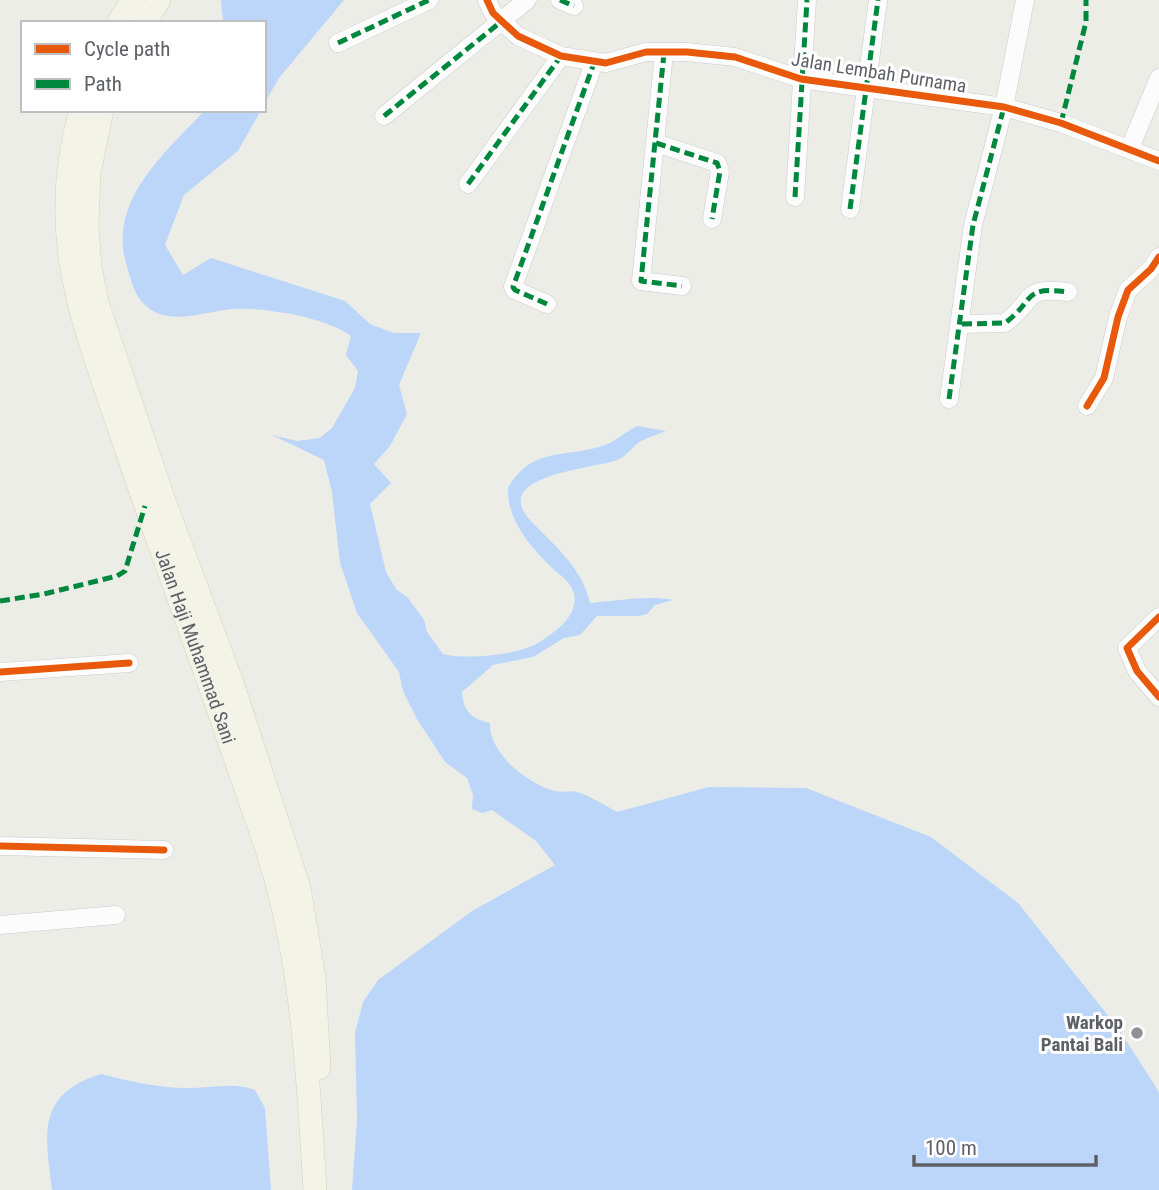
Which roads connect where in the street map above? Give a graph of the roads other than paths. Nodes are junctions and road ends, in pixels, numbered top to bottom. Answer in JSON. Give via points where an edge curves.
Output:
{"nodes":[{"id":1,"x":133,"y":0,"type":"edge"},
{"id":2,"x":159,"y":0,"type":"edge"},
{"id":3,"x":429,"y":0,"type":"edge"},
{"id":4,"x":487,"y":0,"type":"edge"},
{"id":5,"x":527,"y":0,"type":"edge"},
{"id":6,"x":807,"y":0,"type":"edge"},
{"id":7,"x":878,"y":0,"type":"edge"},
{"id":8,"x":1025,"y":0,"type":"edge"},
{"id":9,"x":119,"y":21,"type":"edge"},
{"id":10,"x":145,"y":21,"type":"edge"},
{"id":11,"x":502,"y":21,"type":"junction"},
{"id":12,"x":338,"y":43,"type":"dead end"},
{"id":13,"x":664,"y":53,"type":"junction"},
{"id":14,"x":561,"y":56,"type":"junction"},
{"id":15,"x":594,"y":63,"type":"junction"},
{"id":16,"x":1159,"y":78,"type":"edge"},
{"id":17,"x":801,"y":79,"type":"junction"},
{"id":18,"x":864,"y":89,"type":"junction"},
{"id":19,"x":1004,"y":107,"type":"junction"},
{"id":20,"x":81,"y":112,"type":"edge"},
{"id":21,"x":102,"y":112,"type":"edge"},
{"id":22,"x":384,"y":116,"type":"dead end"},
{"id":23,"x":656,"y":143,"type":"junction"},
{"id":24,"x":1130,"y":148,"type":"junction"},
{"id":25,"x":1159,"y":161,"type":"edge"},
{"id":26,"x":468,"y":184,"type":"dead end"},
{"id":27,"x":795,"y":197,"type":"dead end"},
{"id":28,"x":850,"y":209,"type":"dead end"},
{"id":29,"x":712,"y":219,"type":"dead end"},
{"id":30,"x":1159,"y":257,"type":"edge"},
{"id":31,"x":682,"y":286,"type":"dead end"},
{"id":32,"x":1068,"y":292,"type":"dead end"},
{"id":33,"x":547,"y":303,"type":"dead end"},
{"id":34,"x":962,"y":324,"type":"junction"},
{"id":35,"x":949,"y":398,"type":"dead end"},
{"id":36,"x":1087,"y":406,"type":"dead end"},
{"id":37,"x":154,"y":502,"type":"junction"},
{"id":38,"x":1159,"y":617,"type":"edge"},
{"id":39,"x":129,"y":663,"type":"dead end"},
{"id":40,"x":0,"y":672,"type":"edge"},
{"id":41,"x":1159,"y":697,"type":"edge"},
{"id":42,"x":0,"y":846,"type":"edge"},
{"id":43,"x":164,"y":850,"type":"dead end"},
{"id":44,"x":116,"y":915,"type":"dead end"},
{"id":45,"x":0,"y":925,"type":"edge"},
{"id":46,"x":314,"y":1088,"type":"junction"},
{"id":47,"x":315,"y":1190,"type":"edge"},
{"id":48,"x":327,"y":1190,"type":"edge"}],
"edges":[{"from":1,"to":9,"type":"main road"},
{"from":2,"to":10,"type":"main road"},
{"from":3,"to":12,"type":"street"},
{"from":4,"to":11,"type":"street","name":"Jalan Lembah Purnama"},
{"from":5,"to":11,"type":"street"},
{"from":6,"to":17,"type":"street"},
{"from":7,"to":18,"type":"street"},
{"from":8,"to":19,"type":"street"},
{"from":11,"to":14,"type":"street","name":"Jalan Lembah Purnama","via":[[517,36]]},
{"from":11,"to":22,"type":"street"},
{"from":13,"to":15,"type":"street","name":"Jalan Lembah Purnama","via":[[646,52]]},
{"from":13,"to":17,"type":"street","name":"Jalan Lembah Purnama","via":[[735,57]]},
{"from":13,"to":23,"type":"street"},
{"from":14,"to":15,"type":"street","name":"Jalan Lembah Purnama"},
{"from":14,"to":26,"type":"street"},
{"from":15,"to":33,"type":"street","via":[[513,287]]},
{"from":16,"to":24,"type":"street"},
{"from":17,"to":18,"type":"street","name":"Jalan Lembah Purnama"},
{"from":17,"to":27,"type":"street"},
{"from":18,"to":19,"type":"street","name":"Jalan Lembah Purnama"},
{"from":18,"to":28,"type":"street"},
{"from":19,"to":24,"type":"street","name":"Jalan Lembah Purnama"},
{"from":19,"to":34,"type":"street","via":[[973,225]]},
{"from":20,"to":37,"type":"main road","name":"Jalan Haji Muhammad Sani","via":[[69,173],[66,224],[74,288],[85,332]]},
{"from":21,"to":37,"type":"main road","name":"Jalan Haji Muhammad Sani","via":[[89,173],[90,267],[109,342],[141,426]]},
{"from":23,"to":29,"type":"street","via":[[718,163]]},
{"from":23,"to":31,"type":"street","via":[[641,281]]},
{"from":24,"to":25,"type":"street","name":"Jalan Lembah Purnama"},
{"from":30,"to":36,"type":"street","via":[[1128,290],[1104,378]]},
{"from":32,"to":34,"type":"street","via":[[1045,289],[1031,293],[1005,323]]},
{"from":34,"to":35,"type":"street"},
{"from":37,"to":46,"type":"main road","name":"Jalan Haji Muhammad Sani","via":[[281,895]]},
{"from":38,"to":41,"type":"street","via":[[1127,648],[1137,671]]},
{"from":39,"to":40,"type":"street"},
{"from":42,"to":43,"type":"street"},
{"from":44,"to":45,"type":"street"},
{"from":46,"to":47,"type":"main road","name":"Jalan Haji Muhammad Sani"},
{"from":46,"to":48,"type":"main road"}]}
